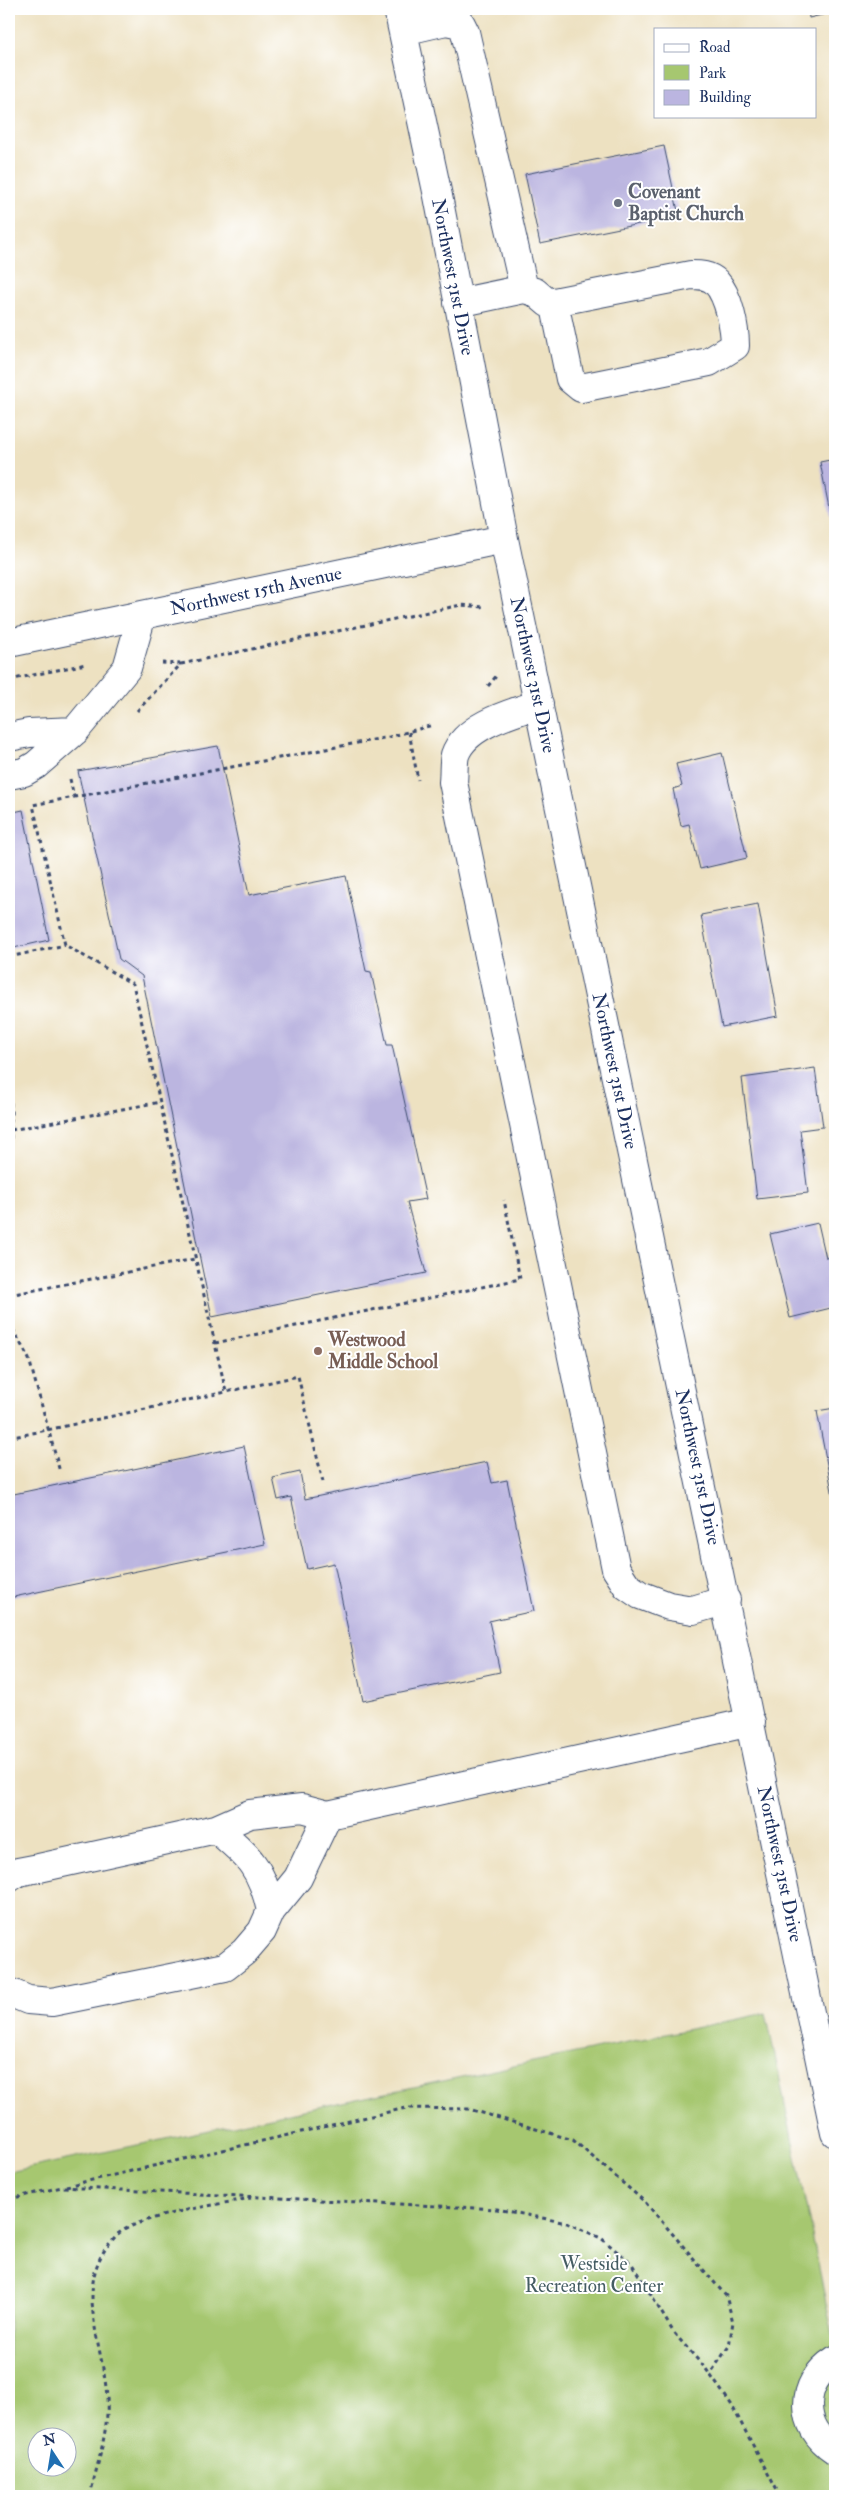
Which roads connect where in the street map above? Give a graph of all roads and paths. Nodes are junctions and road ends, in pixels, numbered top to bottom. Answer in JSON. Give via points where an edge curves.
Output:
{"nodes":[{"id":1,"x":400,"y":20,"type":"edge"},
{"id":2,"x":524,"y":289,"type":"junction"},
{"id":3,"x":554,"y":302,"type":"junction"},
{"id":4,"x":458,"y":303,"type":"junction"},
{"id":5,"x":504,"y":539,"type":"junction"},
{"id":6,"x":487,"y":607,"type":"dead end"},
{"id":7,"x":142,"y":615,"type":"junction"},
{"id":8,"x":9,"y":643,"type":"edge"},
{"id":9,"x":181,"y":664,"type":"dead end"},
{"id":10,"x":501,"y":670,"type":"dead end"},
{"id":11,"x":483,"y":692,"type":"dead end"},
{"id":12,"x":539,"y":704,"type":"junction"},
{"id":13,"x":439,"y":724,"type":"dead end"},
{"id":14,"x":75,"y":731,"type":"junction"},
{"id":15,"x":409,"y":732,"type":"junction"},
{"id":16,"x":9,"y":737,"type":"edge"},
{"id":17,"x":9,"y":775,"type":"edge"},
{"id":18,"x":419,"y":781,"type":"dead end"},
{"id":19,"x":65,"y":946,"type":"junction"},
{"id":20,"x":9,"y":957,"type":"edge"},
{"id":21,"x":9,"y":1079,"type":"edge"},
{"id":22,"x":160,"y":1102,"type":"junction"},
{"id":23,"x":11,"y":1130,"type":"junction"},
{"id":24,"x":9,"y":1158,"type":"edge"},
{"id":25,"x":502,"y":1191,"type":"dead end"},
{"id":26,"x":196,"y":1259,"type":"junction"},
{"id":27,"x":9,"y":1295,"type":"edge"},
{"id":28,"x":9,"y":1322,"type":"edge"},
{"id":29,"x":215,"y":1343,"type":"junction"},
{"id":30,"x":226,"y":1392,"type":"junction"},
{"id":31,"x":50,"y":1429,"type":"junction"},
{"id":32,"x":9,"y":1438,"type":"edge"},
{"id":33,"x":60,"y":1472,"type":"dead end"},
{"id":34,"x":323,"y":1482,"type":"dead end"},
{"id":35,"x":726,"y":1600,"type":"junction"},
{"id":36,"x":752,"y":1722,"type":"junction"},
{"id":37,"x":328,"y":1815,"type":"junction"},
{"id":38,"x":216,"y":1829,"type":"junction"},
{"id":39,"x":9,"y":1878,"type":"edge"},
{"id":40,"x":270,"y":1911,"type":"junction"},
{"id":41,"x":9,"y":1992,"type":"edge"},
{"id":42,"x":835,"y":2133,"type":"edge"},
{"id":43,"x":62,"y":2187,"type":"junction"},
{"id":44,"x":256,"y":2197,"type":"junction"},
{"id":45,"x":9,"y":2198,"type":"edge"},
{"id":46,"x":835,"y":2360,"type":"edge"},
{"id":47,"x":710,"y":2374,"type":"junction"},
{"id":48,"x":835,"y":2450,"type":"edge"},
{"id":49,"x":90,"y":2496,"type":"edge"},
{"id":50,"x":780,"y":2496,"type":"edge"}],
"edges":[{"from":1,"to":2,"type":"street","via":[[446,21],[461,24],[465,32]]},
{"from":1,"to":4,"type":"street","name":"Northwest 31st Drive"},
{"from":2,"to":3,"type":"street","via":[[535,292],[548,303]]},
{"from":2,"to":4,"type":"street"},
{"from":3,"to":3,"type":"street","via":[[704,275],[717,282],[726,301],[734,322],[735,346],[709,362],[580,388],[570,379]]},
{"from":4,"to":5,"type":"street","name":"Northwest 31st Drive"},
{"from":5,"to":7,"type":"street","name":"Northwest 15th Avenue"},
{"from":5,"to":12,"type":"street","name":"Northwest 31st Drive"},
{"from":6,"to":9,"type":"path","via":[[461,605]]},
{"from":7,"to":8,"type":"street","name":"Northwest 15th Avenue"},
{"from":7,"to":14,"type":"street","via":[[127,668]]},
{"from":10,"to":11,"type":"path"},
{"from":12,"to":35,"type":"street","name":"Northwest 31st Drive"},
{"from":12,"to":35,"type":"street","via":[[473,730],[456,754],[453,782],[612,1550],[616,1569],[627,1586],[640,1595],[669,1606],[693,1610]]},
{"from":13,"to":15,"type":"path"},
{"from":14,"to":16,"type":"street"},
{"from":14,"to":17,"type":"street","via":[[24,772]]},
{"from":15,"to":18,"type":"path"},
{"from":15,"to":19,"type":"path","via":[[33,805]]},
{"from":19,"to":20,"type":"path"},
{"from":19,"to":22,"type":"path","via":[[133,984]]},
{"from":21,"to":23,"type":"path"},
{"from":22,"to":23,"type":"path"},
{"from":22,"to":26,"type":"path"},
{"from":23,"to":24,"type":"path"},
{"from":25,"to":29,"type":"path","via":[[520,1279]]},
{"from":26,"to":27,"type":"path"},
{"from":26,"to":29,"type":"path"},
{"from":28,"to":31,"type":"path","via":[[29,1359]]},
{"from":29,"to":30,"type":"path"},
{"from":30,"to":31,"type":"path"},
{"from":30,"to":34,"type":"path","via":[[298,1376]]},
{"from":31,"to":32,"type":"path"},
{"from":31,"to":33,"type":"path"},
{"from":35,"to":36,"type":"street","name":"Northwest 31st Drive"},
{"from":36,"to":37,"type":"street"},
{"from":36,"to":42,"type":"street","name":"Northwest 31st Drive"},
{"from":37,"to":38,"type":"street","via":[[302,1808],[250,1814]]},
{"from":37,"to":40,"type":"street","via":[[298,1878]]},
{"from":38,"to":39,"type":"street","via":[[39,1868]]},
{"from":38,"to":40,"type":"street","via":[[244,1852],[259,1873],[266,1886]]},
{"from":40,"to":41,"type":"street","via":[[262,1931],[225,1967],[52,2002],[28,2000]]},
{"from":43,"to":44,"type":"path"},
{"from":43,"to":45,"type":"path"},
{"from":43,"to":47,"type":"path","via":[[406,2108],[469,2109],[573,2140],[668,2226],[726,2296],[733,2322],[729,2346]]},
{"from":44,"to":47,"type":"path","via":[[497,2209],[568,2223],[601,2238],[632,2264],[674,2333]]},
{"from":44,"to":49,"type":"path","via":[[144,2221],[118,2233],[103,2252],[93,2276],[92,2306],[107,2381],[107,2414]]},
{"from":46,"to":48,"type":"street","via":[[816,2377],[808,2406],[817,2434]]},
{"from":47,"to":50,"type":"path","via":[[731,2404]]}]}
